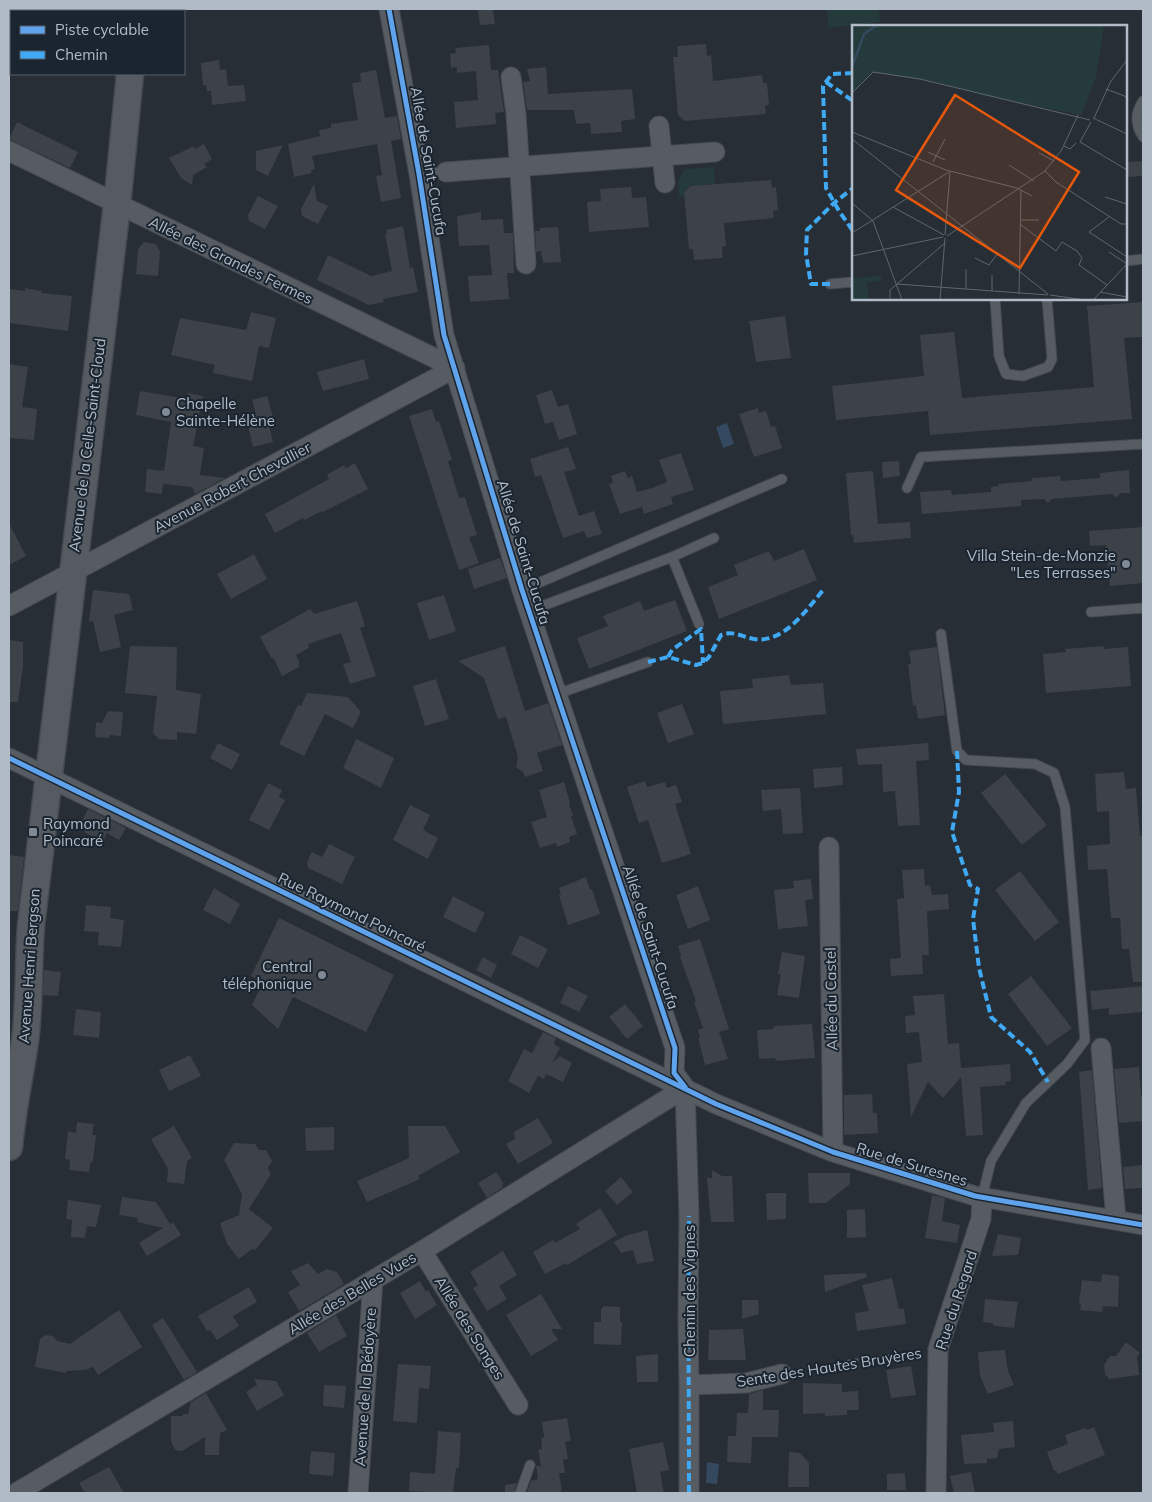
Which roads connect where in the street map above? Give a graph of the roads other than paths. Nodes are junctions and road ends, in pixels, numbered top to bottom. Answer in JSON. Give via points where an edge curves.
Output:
{"nodes":[{"id":1,"x":389,"y":9,"type":"edge"},
{"id":2,"x":130,"y":75,"type":"edge"},
{"id":3,"x":511,"y":77,"type":"dead end"},
{"id":4,"x":1143,"y":101,"type":"edge"},
{"id":5,"x":660,"y":126,"type":"dead end"},
{"id":6,"x":1143,"y":137,"type":"edge"},
{"id":7,"x":9,"y":151,"type":"edge"},
{"id":8,"x":715,"y":152,"type":"dead end"},
{"id":9,"x":662,"y":156,"type":"junction"},
{"id":10,"x":519,"y":167,"type":"junction"},
{"id":11,"x":446,"y":172,"type":"joint"},
{"id":12,"x":419,"y":174,"type":"junction"},
{"id":13,"x":665,"y":182,"type":"dead end"},
{"id":14,"x":117,"y":205,"type":"junction"},
{"id":15,"x":1143,"y":259,"type":"edge"},
{"id":16,"x":1127,"y":261,"type":"edge"},
{"id":17,"x":526,"y":264,"type":"dead end"},
{"id":18,"x":852,"y":282,"type":"edge"},
{"id":19,"x":830,"y":284,"type":"dead end"},
{"id":20,"x":995,"y":300,"type":"edge"},
{"id":21,"x":1047,"y":300,"type":"edge"},
{"id":22,"x":455,"y":368,"type":"junction"},
{"id":23,"x":1143,"y":444,"type":"edge"},
{"id":24,"x":782,"y":479,"type":"dead end"},
{"id":25,"x":907,"y":488,"type":"dead end"},
{"id":26,"x":714,"y":538,"type":"dead end"},
{"id":27,"x":672,"y":557,"type":"junction"},
{"id":28,"x":72,"y":573,"type":"junction"},
{"id":29,"x":522,"y":590,"type":"junction"},
{"id":30,"x":9,"y":606,"type":"edge"},
{"id":31,"x":1143,"y":608,"type":"edge"},
{"id":32,"x":529,"y":610,"type":"junction"},
{"id":33,"x":1091,"y":612,"type":"dead end"},
{"id":34,"x":699,"y":624,"type":"dead end"},
{"id":35,"x":941,"y":634,"type":"dead end"},
{"id":36,"x":648,"y":662,"type":"dead end"},
{"id":37,"x":557,"y":694,"type":"junction"},
{"id":38,"x":9,"y":758,"type":"edge"},
{"id":39,"x":48,"y":778,"type":"junction"},
{"id":40,"x":43,"y":815,"type":"joint"},
{"id":41,"x":829,"y":847,"type":"dead end"},
{"id":42,"x":1101,"y":1048,"type":"dead end"},
{"id":43,"x":686,"y":1088,"type":"junction"},
{"id":44,"x":9,"y":1147,"type":"edge"},
{"id":45,"x":833,"y":1152,"type":"junction"},
{"id":46,"x":982,"y":1197,"type":"junction"},
{"id":47,"x":1116,"y":1220,"type":"junction"},
{"id":48,"x":1143,"y":1225,"type":"edge"},
{"id":49,"x":422,"y":1251,"type":"junction"},
{"id":50,"x":372,"y":1280,"type":"junction"},
{"id":51,"x":782,"y":1374,"type":"road end"},
{"id":52,"x":689,"y":1385,"type":"junction"},
{"id":53,"x":518,"y":1405,"type":"dead end"},
{"id":54,"x":530,"y":1465,"type":"dead end"},
{"id":55,"x":16,"y":1493,"type":"edge"},
{"id":56,"x":358,"y":1493,"type":"edge"},
{"id":57,"x":520,"y":1493,"type":"edge"},
{"id":58,"x":689,"y":1493,"type":"edge"},
{"id":59,"x":936,"y":1493,"type":"edge"}],
"edges":[{"from":1,"to":12,"type":"street","name":"Allée de Saint-Cucufa"},
{"from":2,"to":14,"type":"street","name":"Avenue de la Celle-Saint-Cloud"},
{"from":3,"to":10,"type":"street"},
{"from":4,"to":6,"type":"lane","via":[[1136,119]]},
{"from":5,"to":9,"type":"street"},
{"from":7,"to":14,"type":"street","name":"Allée des Grandes Fermes"},
{"from":8,"to":9,"type":"street"},
{"from":9,"to":10,"type":"street"},
{"from":9,"to":13,"type":"street"},
{"from":10,"to":11,"type":"street"},
{"from":10,"to":17,"type":"street"},
{"from":11,"to":12,"type":"lane"},
{"from":12,"to":22,"type":"street","name":"Allée de Saint-Cucufa","via":[[444,335]]},
{"from":14,"to":22,"type":"street","name":"Allée des Grandes Fermes"},
{"from":14,"to":28,"type":"street","name":"Avenue de la Celle-Saint-Cloud"},
{"from":15,"to":16,"type":"lane"},
{"from":18,"to":19,"type":"lane"},
{"from":20,"to":21,"type":"lane","via":[[1000,356],[1006,374],[1023,376],[1048,367],[1052,359]]},
{"from":22,"to":28,"type":"street","name":"Avenue Robert Chevallier"},
{"from":22,"to":29,"type":"street","name":"Allée de Saint-Cucufa"},
{"from":23,"to":25,"type":"lane","via":[[921,457]]},
{"from":24,"to":29,"type":"lane"},
{"from":26,"to":27,"type":"lane"},
{"from":27,"to":32,"type":"lane"},
{"from":27,"to":34,"type":"lane"},
{"from":28,"to":30,"type":"street","name":"Avenue Robert Chevallier"},
{"from":28,"to":39,"type":"street","name":"Avenue de la Celle-Saint-Cloud"},
{"from":29,"to":32,"type":"street","name":"Allée de Saint-Cucufa"},
{"from":31,"to":33,"type":"lane"},
{"from":32,"to":37,"type":"street","name":"Allée de Saint-Cucufa"},
{"from":35,"to":46,"type":"lane","via":[[957,751],[966,760],[1035,764],[1054,773],[1065,807],[1085,1040],[1067,1064],[1026,1103],[991,1161]]},
{"from":36,"to":37,"type":"lane"},
{"from":37,"to":43,"type":"street","name":"Allée de Saint-Cucufa","via":[[675,1048],[674,1073]]},
{"from":38,"to":39,"type":"street","name":"Rue Raymond Poincaré"},
{"from":39,"to":40,"type":"street","name":"Avenue de la Celle-Saint-Cloud"},
{"from":39,"to":43,"type":"street","name":"Rue Raymond Poincaré"},
{"from":40,"to":44,"type":"street","name":"Avenue Henri Bergson","via":[[31,926],[25,1040]]},
{"from":41,"to":45,"type":"street","name":"Allée du Castel"},
{"from":42,"to":47,"type":"street"},
{"from":43,"to":45,"type":"street","name":"Rue de Suresnes","via":[[716,1104]]},
{"from":43,"to":49,"type":"street","name":"Allée des Belles Vues"},
{"from":43,"to":52,"type":"street","name":"Chemin des Vignes"},
{"from":45,"to":46,"type":"street","name":"Rue de Suresnes"},
{"from":46,"to":47,"type":"street","name":"Rue de Suresnes"},
{"from":46,"to":59,"type":"street","name":"Rue du Regard","via":[[981,1219],[938,1349]]},
{"from":47,"to":48,"type":"street","name":"Rue de Suresnes"},
{"from":49,"to":50,"type":"street","name":"Allée des Belles Vues"},
{"from":49,"to":53,"type":"street","name":"Allée des Songes"},
{"from":50,"to":55,"type":"street","name":"Allée des Belles Vues"},
{"from":50,"to":56,"type":"street","name":"Avenue de la Bédoyère"},
{"from":51,"to":52,"type":"street","name":"Sente des Hautes Bruyères","via":[[746,1383]]},
{"from":52,"to":58,"type":"street","name":"Chemin des Vignes"},
{"from":54,"to":57,"type":"lane"}]}
